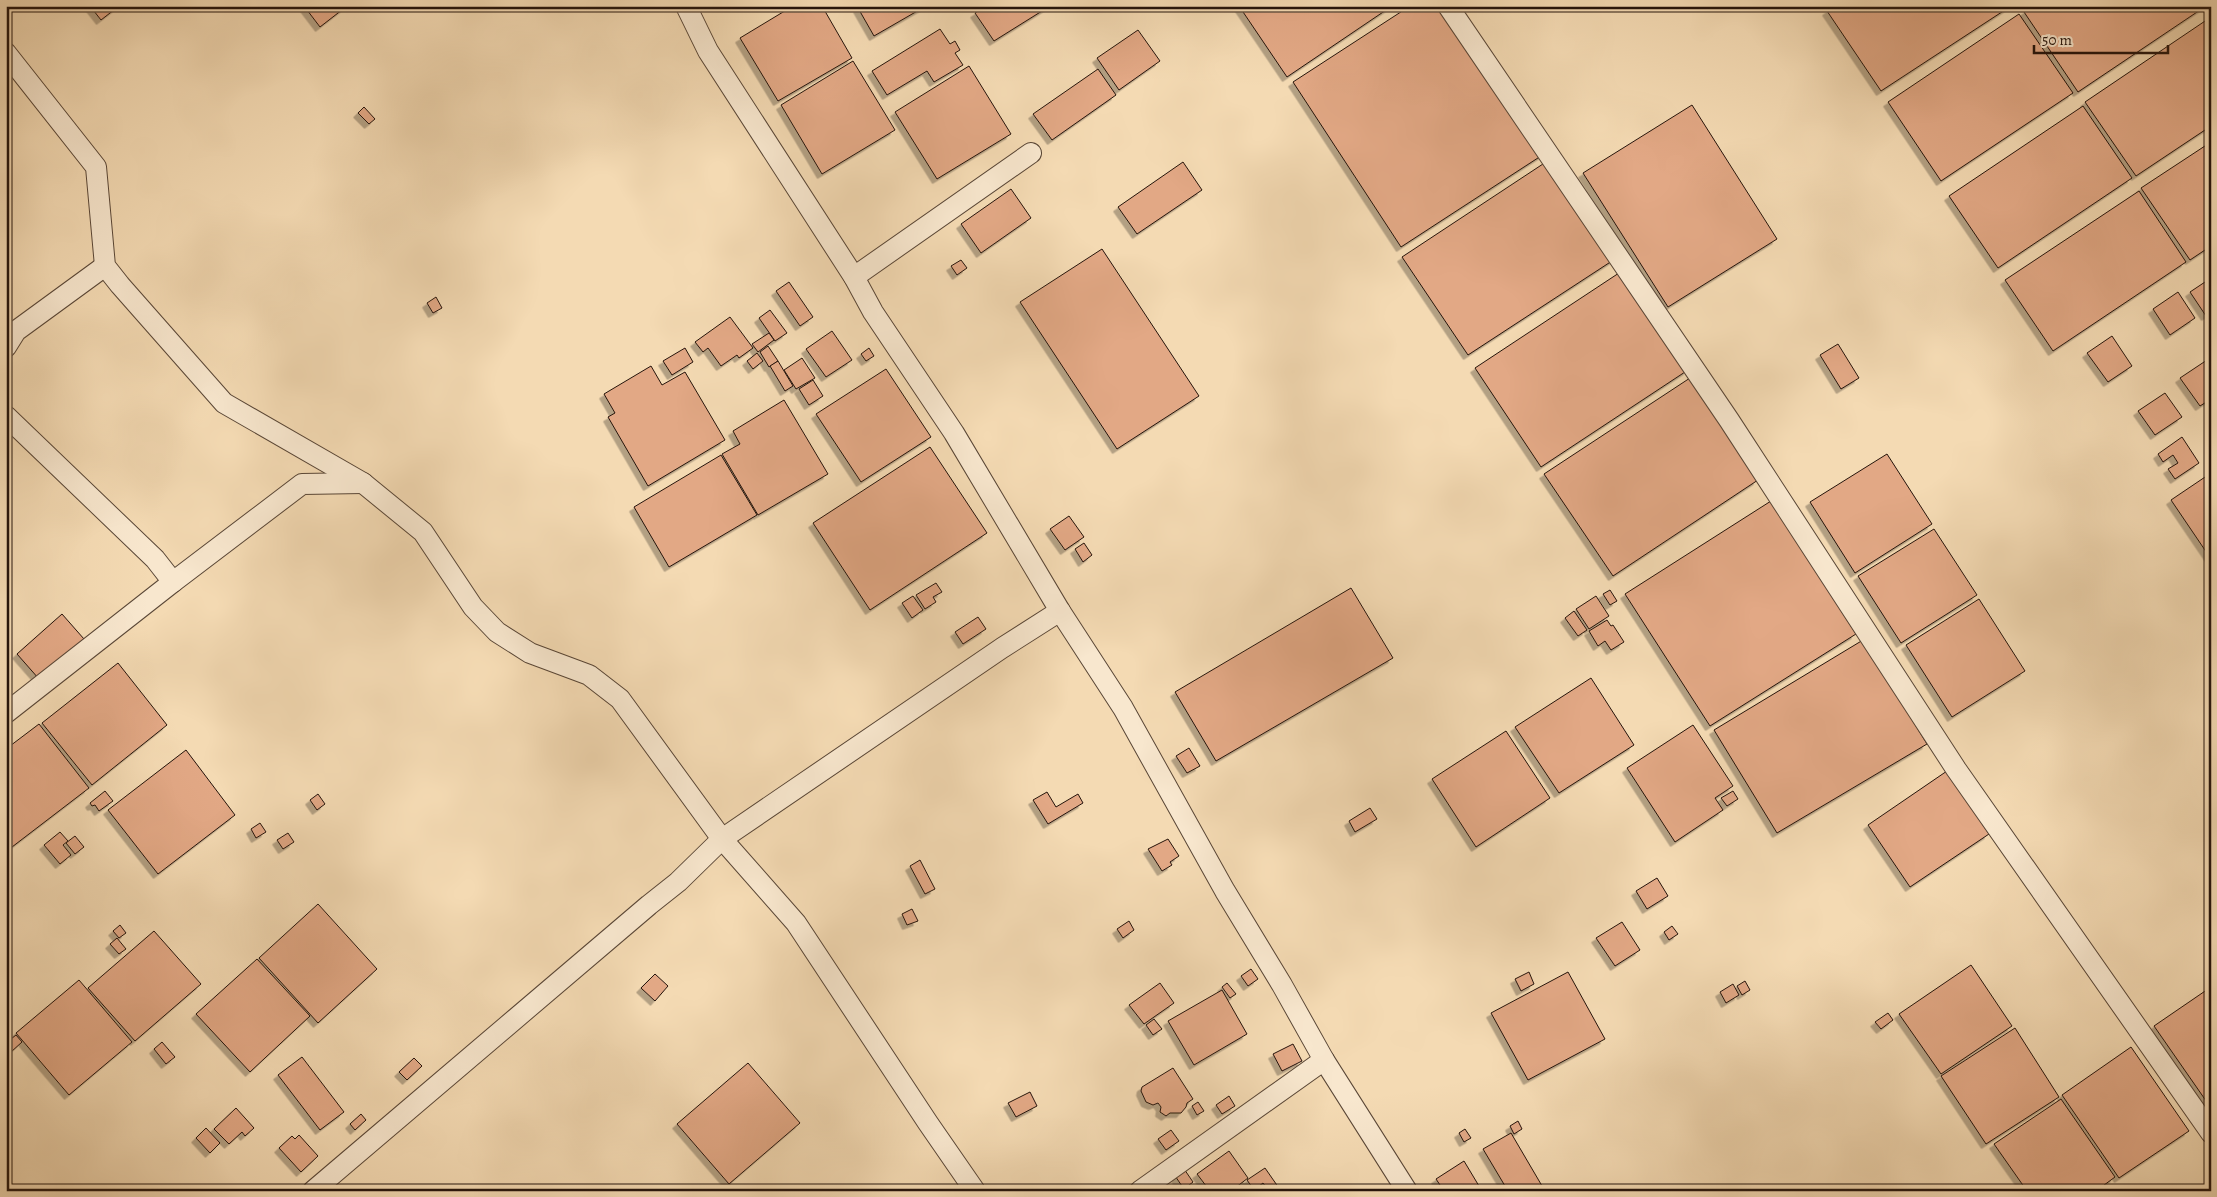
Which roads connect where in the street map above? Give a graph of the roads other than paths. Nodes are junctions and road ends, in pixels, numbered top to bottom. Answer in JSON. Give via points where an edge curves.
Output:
{"nodes":[{"id":1,"x":686,"y":6,"type":"edge"},
{"id":2,"x":1448,"y":6,"type":"edge"},
{"id":3,"x":6,"y":53,"type":"edge"},
{"id":4,"x":1031,"y":153,"type":"dead end"},
{"id":5,"x":105,"y":266,"type":"junction"},
{"id":6,"x":854,"y":277,"type":"junction"},
{"id":7,"x":6,"y":347,"type":"edge"},
{"id":8,"x":6,"y":416,"type":"edge"},
{"id":9,"x":363,"y":483,"type":"junction"},
{"id":10,"x":173,"y":582,"type":"junction"},
{"id":11,"x":1060,"y":611,"type":"junction"},
{"id":12,"x":6,"y":713,"type":"edge"},
{"id":13,"x":722,"y":839,"type":"junction"},
{"id":14,"x":1324,"y":1060,"type":"junction"},
{"id":15,"x":2211,"y":1133,"type":"edge"},
{"id":16,"x":313,"y":1191,"type":"edge"},
{"id":17,"x":975,"y":1191,"type":"edge"},
{"id":18,"x":1140,"y":1191,"type":"edge"},
{"id":19,"x":1406,"y":1191,"type":"edge"}],
"edges":[{"from":1,"to":6,"type":"street","via":[[708,51]]},
{"from":2,"to":15,"type":"street","via":[[1728,420],[1956,769]]},
{"from":3,"to":5,"type":"street","via":[[96,167]]},
{"from":4,"to":6,"type":"street"},
{"from":5,"to":7,"type":"street","via":[[16,331]]},
{"from":5,"to":9,"type":"street","via":[[224,403]]},
{"from":6,"to":11,"type":"street","via":[[873,312],[954,432]]},
{"from":8,"to":10,"type":"street","via":[[155,558]]},
{"from":9,"to":10,"type":"street","via":[[302,484]]},
{"from":9,"to":13,"type":"street","via":[[423,532],[474,607],[497,632],[530,653],[590,675],[620,699]]},
{"from":10,"to":12,"type":"street"},
{"from":11,"to":13,"type":"street"},
{"from":11,"to":14,"type":"street","via":[[1123,708],[1224,891]]},
{"from":13,"to":16,"type":"street","via":[[678,882]]},
{"from":13,"to":17,"type":"street","via":[[796,923]]},
{"from":14,"to":18,"type":"street"},
{"from":14,"to":19,"type":"street"}]}
